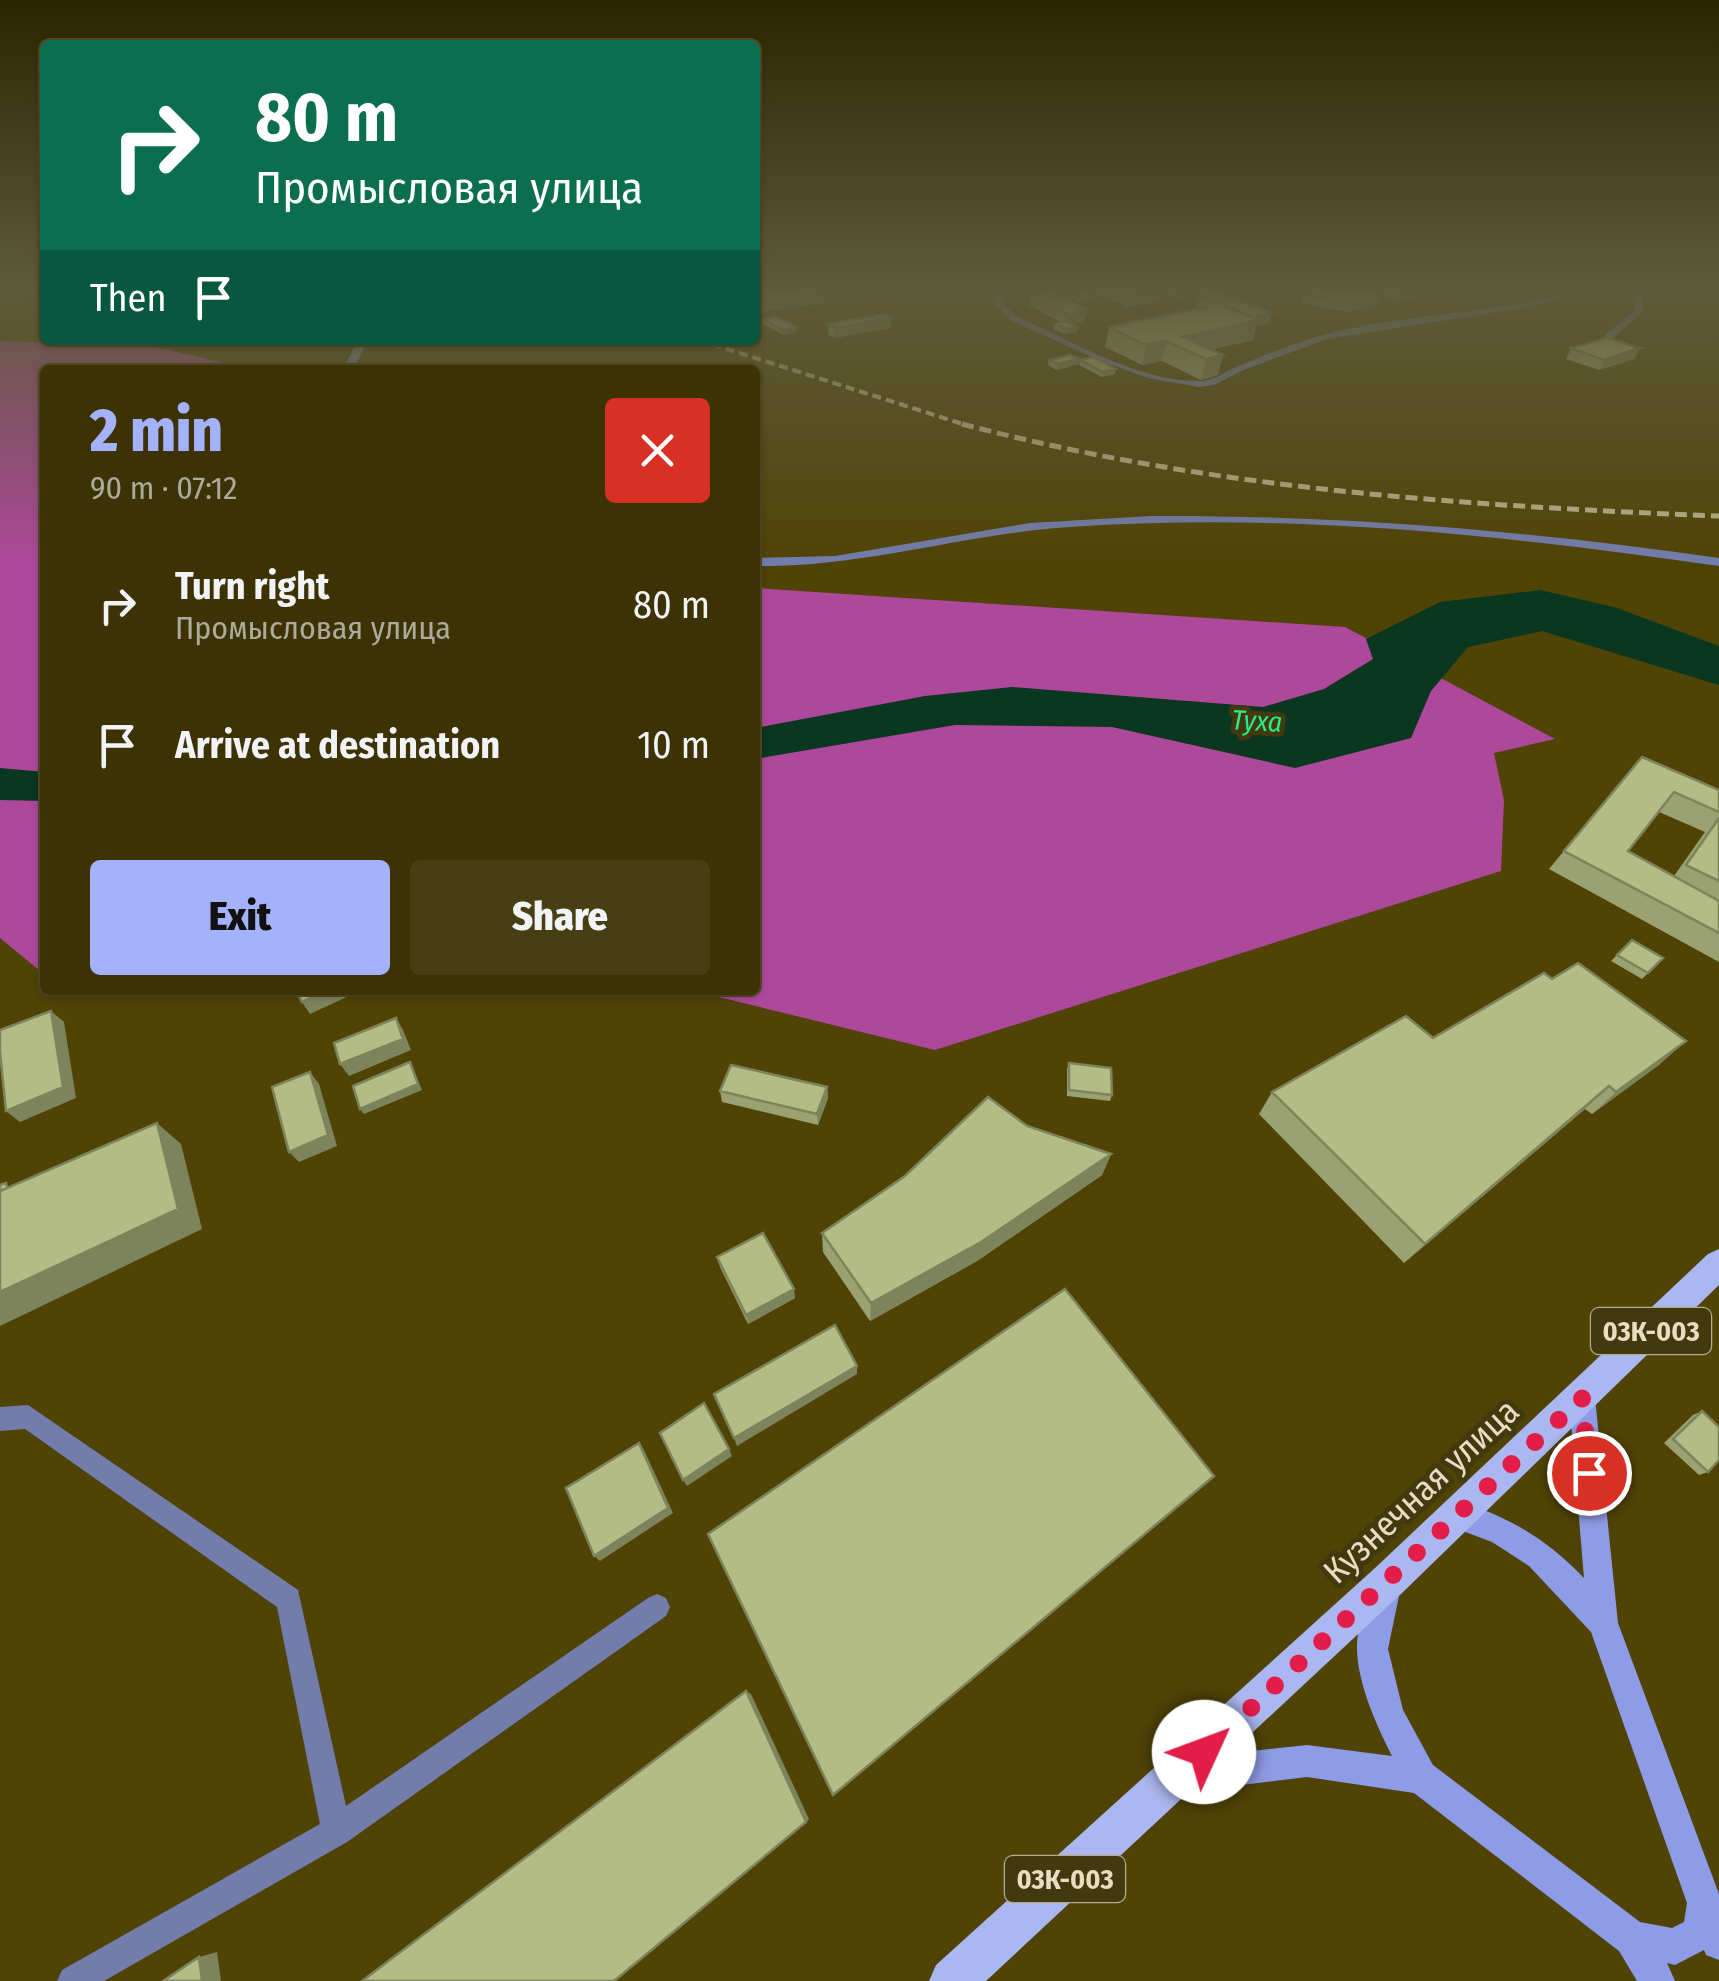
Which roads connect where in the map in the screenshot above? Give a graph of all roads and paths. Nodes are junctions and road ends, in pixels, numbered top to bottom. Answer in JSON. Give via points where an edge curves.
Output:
{"nodes":[{"id":1,"x":1177,"y":379,"type":"edge"},
{"id":2,"x":1222,"y":379,"type":"edge"},
{"id":3,"x":760,"y":562,"type":"edge"},
{"id":4,"x":1719,"y":562,"type":"edge"},
{"id":5,"x":1719,"y":1264,"type":"edge"},
{"id":6,"x":1582,"y":1398,"type":"junction"},
{"id":7,"x":0,"y":1419,"type":"edge"},
{"id":8,"x":1458,"y":1515,"type":"junction"},
{"id":9,"x":1388,"y":1581,"type":"junction"},
{"id":10,"x":657,"y":1607,"type":"dead end"},
{"id":11,"x":1602,"y":1623,"type":"junction"},
{"id":12,"x":1178,"y":1776,"type":"junction"},
{"id":13,"x":1421,"y":1777,"type":"junction"},
{"id":14,"x":336,"y":1831,"type":"junction"},
{"id":15,"x":1702,"y":1899,"type":"junction"},
{"id":16,"x":1632,"y":1938,"type":"junction"},
{"id":17,"x":1719,"y":1942,"type":"edge"},
{"id":18,"x":74,"y":1981,"type":"edge"},
{"id":19,"x":952,"y":1981,"type":"edge"},
{"id":20,"x":1658,"y":1981,"type":"edge"}],
"edges":[{"from":1,"to":2,"type":"lane"},
{"from":3,"to":4,"type":"street","via":[[828,564],[1047,526],[1158,522],[1476,531]]},
{"from":5,"to":6,"type":"main road","name":"Кузнечная улица","number":"03К-003"},
{"from":6,"to":8,"type":"main road","name":"Кузнечная улица","number":"03К-003"},
{"from":6,"to":11,"type":"street"},
{"from":7,"to":14,"type":"lane","via":[[28,1418],[289,1599]]},
{"from":8,"to":9,"type":"main road","name":"Кузнечная улица","number":"03К-003"},
{"from":8,"to":11,"type":"street","via":[[1490,1523],[1552,1561]]},
{"from":9,"to":12,"type":"main road","name":"Кузнечная улица","number":"03К-003"},
{"from":9,"to":13,"type":"street","via":[[1372,1650],[1388,1716]]},
{"from":10,"to":14,"type":"lane"},
{"from":11,"to":15,"type":"street"},
{"from":12,"to":13,"type":"street","via":[[1307,1761]]},
{"from":12,"to":19,"type":"main road","number":"03К-003"},
{"from":13,"to":16,"type":"street"},
{"from":14,"to":18,"type":"lane"},
{"from":15,"to":16,"type":"street","via":[[1701,1932],[1675,1947]]},
{"from":15,"to":17,"type":"street"},
{"from":16,"to":20,"type":"street"}]}
